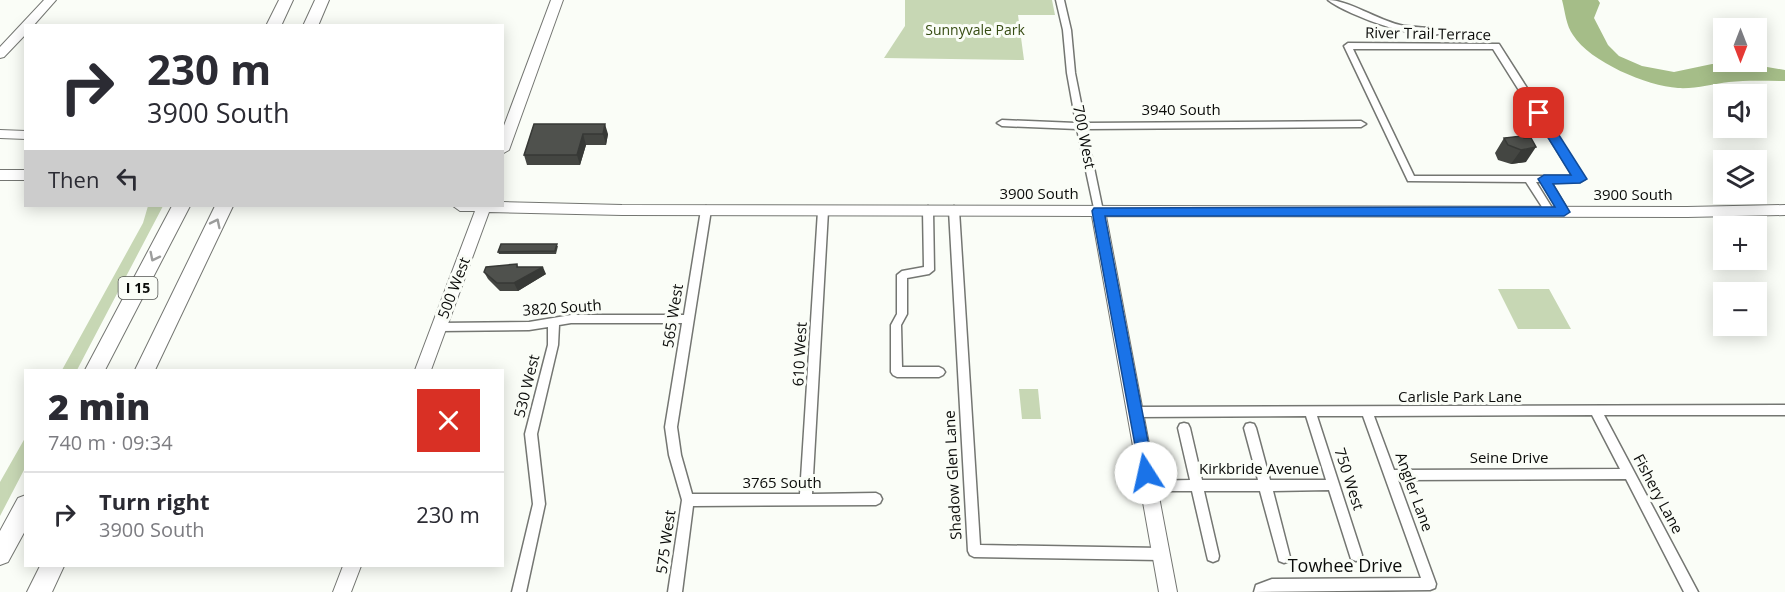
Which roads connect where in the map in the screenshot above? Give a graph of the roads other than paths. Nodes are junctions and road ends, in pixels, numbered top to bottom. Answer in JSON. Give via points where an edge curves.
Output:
{"nodes":[{"id":1,"x":50,"y":0,"type":"edge"},
{"id":2,"x":286,"y":0,"type":"edge"},
{"id":3,"x":322,"y":0,"type":"edge"},
{"id":4,"x":557,"y":0,"type":"edge"},
{"id":5,"x":1060,"y":0,"type":"edge"},
{"id":6,"x":1332,"y":0,"type":"edge"},
{"id":7,"x":28,"y":24,"type":"edge"},
{"id":8,"x":274,"y":24,"type":"edge"},
{"id":9,"x":311,"y":24,"type":"edge"},
{"id":10,"x":24,"y":28,"type":"edge"},
{"id":11,"x":1443,"y":31,"type":"dead end"},
{"id":12,"x":0,"y":54,"type":"edge"},
{"id":13,"x":1002,"y":123,"type":"dead end"},
{"id":14,"x":1361,"y":124,"type":"dead end"},
{"id":15,"x":1082,"y":125,"type":"junction"},
{"id":16,"x":0,"y":134,"type":"edge"},
{"id":17,"x":24,"y":135,"type":"edge"},
{"id":18,"x":504,"y":145,"type":"edge"},
{"id":19,"x":0,"y":175,"type":"edge"},
{"id":20,"x":24,"y":175,"type":"edge"},
{"id":21,"x":1529,"y":179,"type":"junction"},
{"id":22,"x":1544,"y":179,"type":"junction"},
{"id":23,"x":504,"y":206,"type":"edge"},
{"id":24,"x":180,"y":207,"type":"edge"},
{"id":25,"x":224,"y":207,"type":"edge"},
{"id":26,"x":484,"y":207,"type":"edge"},
{"id":27,"x":706,"y":210,"type":"junction"},
{"id":28,"x":928,"y":210,"type":"junction"},
{"id":29,"x":954,"y":210,"type":"junction"},
{"id":30,"x":1785,"y":210,"type":"edge"},
{"id":31,"x":823,"y":211,"type":"junction"},
{"id":32,"x":1098,"y":211,"type":"junction"},
{"id":33,"x":1549,"y":212,"type":"junction"},
{"id":34,"x":1564,"y":212,"type":"junction"},
{"id":35,"x":688,"y":319,"type":"junction"},
{"id":36,"x":554,"y":321,"type":"junction"},
{"id":37,"x":439,"y":327,"type":"junction"},
{"id":38,"x":96,"y":369,"type":"edge"},
{"id":39,"x":145,"y":369,"type":"edge"},
{"id":40,"x":423,"y":369,"type":"edge"},
{"id":41,"x":939,"y":372,"type":"dead end"},
{"id":42,"x":1785,"y":410,"type":"edge"},
{"id":43,"x":1596,"y":411,"type":"junction"},
{"id":44,"x":1135,"y":412,"type":"junction"},
{"id":45,"x":1310,"y":412,"type":"junction"},
{"id":46,"x":1367,"y":412,"type":"junction"},
{"id":47,"x":671,"y":427,"type":"joint"},
{"id":48,"x":1184,"y":428,"type":"dead end"},
{"id":49,"x":1250,"y":428,"type":"dead end"},
{"id":50,"x":1629,"y":474,"type":"junction"},
{"id":51,"x":1390,"y":475,"type":"junction"},
{"id":52,"x":1265,"y":485,"type":"junction"},
{"id":53,"x":1334,"y":485,"type":"junction"},
{"id":54,"x":1149,"y":486,"type":"junction"},
{"id":55,"x":1197,"y":486,"type":"junction"},
{"id":56,"x":807,"y":499,"type":"junction"},
{"id":57,"x":876,"y":499,"type":"dead end"},
{"id":58,"x":688,"y":500,"type":"junction"},
{"id":59,"x":24,"y":509,"type":"edge"},
{"id":60,"x":0,"y":554,"type":"edge"},
{"id":61,"x":1161,"y":554,"type":"junction"},
{"id":62,"x":1356,"y":555,"type":"dead end"},
{"id":63,"x":1213,"y":556,"type":"dead end"},
{"id":64,"x":1284,"y":557,"type":"dead end"},
{"id":65,"x":52,"y":567,"type":"edge"},
{"id":66,"x":352,"y":567,"type":"edge"},
{"id":67,"x":1430,"y":584,"type":"joint"},
{"id":68,"x":1261,"y":591,"type":"edge"},
{"id":69,"x":39,"y":592,"type":"edge"},
{"id":70,"x":342,"y":592,"type":"edge"},
{"id":71,"x":519,"y":592,"type":"edge"},
{"id":72,"x":675,"y":592,"type":"edge"},
{"id":73,"x":1168,"y":592,"type":"edge"},
{"id":74,"x":1691,"y":592,"type":"edge"}],
"edges":[{"from":1,"to":7,"type":"main road"},
{"from":2,"to":8,"type":"highway"},
{"from":3,"to":9,"type":"highway"},
{"from":4,"to":18,"type":"main road"},
{"from":5,"to":15,"type":"street","name":"700 West"},
{"from":6,"to":11,"type":"street","via":[[1390,27],[1420,33]]},
{"from":10,"to":12,"type":"main road"},
{"from":13,"to":15,"type":"street","name":"3940 South"},
{"from":14,"to":15,"type":"street","name":"3940 South"},
{"from":15,"to":32,"type":"street","name":"700 West"},
{"from":16,"to":17,"type":"main road"},
{"from":19,"to":20,"type":"main road"},
{"from":21,"to":22,"type":"street"},
{"from":21,"to":22,"type":"street","name":"River Trail Terrace","via":[[1411,178],[1348,46],[1496,46],[1580,179]]},
{"from":21,"to":33,"type":"street"},
{"from":22,"to":34,"type":"street"},
{"from":23,"to":27,"type":"main road","name":"3900 South"},
{"from":24,"to":38,"type":"highway","number":"I 15","one_way":true},
{"from":39,"to":25,"type":"highway","number":"I 15","one_way":true},
{"from":26,"to":37,"type":"main road","name":"500 West"},
{"from":27,"to":31,"type":"main road","name":"3900 South"},
{"from":27,"to":35,"type":"street","name":"565 West"},
{"from":28,"to":29,"type":"main road","name":"3900 South"},
{"from":28,"to":31,"type":"main road","name":"3900 South"},
{"from":28,"to":41,"type":"street","via":[[930,270],[902,275],[902,314],[896,325],[897,372]]},
{"from":29,"to":32,"type":"main road","name":"3900 South"},
{"from":29,"to":61,"type":"street","name":"Shadow Glen Lane","via":[[974,551]]},
{"from":30,"to":34,"type":"main road","name":"3900 South"},
{"from":31,"to":56,"type":"street","name":"610 West"},
{"from":32,"to":33,"type":"main road","name":"3900 South"},
{"from":32,"to":44,"type":"main road","name":"700 West"},
{"from":33,"to":34,"type":"main road","name":"3900 South"},
{"from":35,"to":36,"type":"street","name":"3820 South"},
{"from":35,"to":47,"type":"street","name":"565 West"},
{"from":36,"to":37,"type":"street","name":"3820 South","via":[[529,326]]},
{"from":36,"to":71,"type":"street","name":"530 West","via":[[533,423],[539,504]]},
{"from":37,"to":40,"type":"main road","name":"500 West"},
{"from":42,"to":43,"type":"street","name":"Carlisle Park Lane"},
{"from":43,"to":46,"type":"street","name":"Carlisle Park Lane"},
{"from":43,"to":50,"type":"street","name":"Fishery Lane"},
{"from":44,"to":45,"type":"street","name":"Carlisle Park Lane"},
{"from":44,"to":54,"type":"main road","name":"700 West"},
{"from":45,"to":46,"type":"street","name":"Carlisle Park Lane"},
{"from":45,"to":53,"type":"street","name":"750 West"},
{"from":46,"to":51,"type":"street","name":"Angler Lane"},
{"from":47,"to":58,"type":"street","name":"575 West"},
{"from":48,"to":55,"type":"street"},
{"from":49,"to":52,"type":"street"},
{"from":50,"to":51,"type":"street","name":"Seine Drive"},
{"from":50,"to":74,"type":"street","name":"Fishery Lane"},
{"from":51,"to":67,"type":"street","name":"Angler Lane"},
{"from":52,"to":53,"type":"street","name":"Kirkbride Avenue"},
{"from":52,"to":55,"type":"street","name":"Kirkbride Avenue"},
{"from":52,"to":64,"type":"street"},
{"from":53,"to":62,"type":"street","name":"750 West"},
{"from":54,"to":55,"type":"street","name":"Kirkbride Avenue"},
{"from":54,"to":61,"type":"main road","name":"700 West"},
{"from":55,"to":63,"type":"street"},
{"from":56,"to":57,"type":"street","name":"3765 South"},
{"from":56,"to":58,"type":"street","name":"3765 South"},
{"from":58,"to":72,"type":"street","name":"575 West"},
{"from":59,"to":60,"type":"highway"},
{"from":61,"to":73,"type":"main road","name":"700 West"},
{"from":65,"to":69,"type":"highway"},
{"from":66,"to":70,"type":"main road"},
{"from":67,"to":68,"type":"street","name":"Towhee Drive","via":[[1272,585]]}]}
